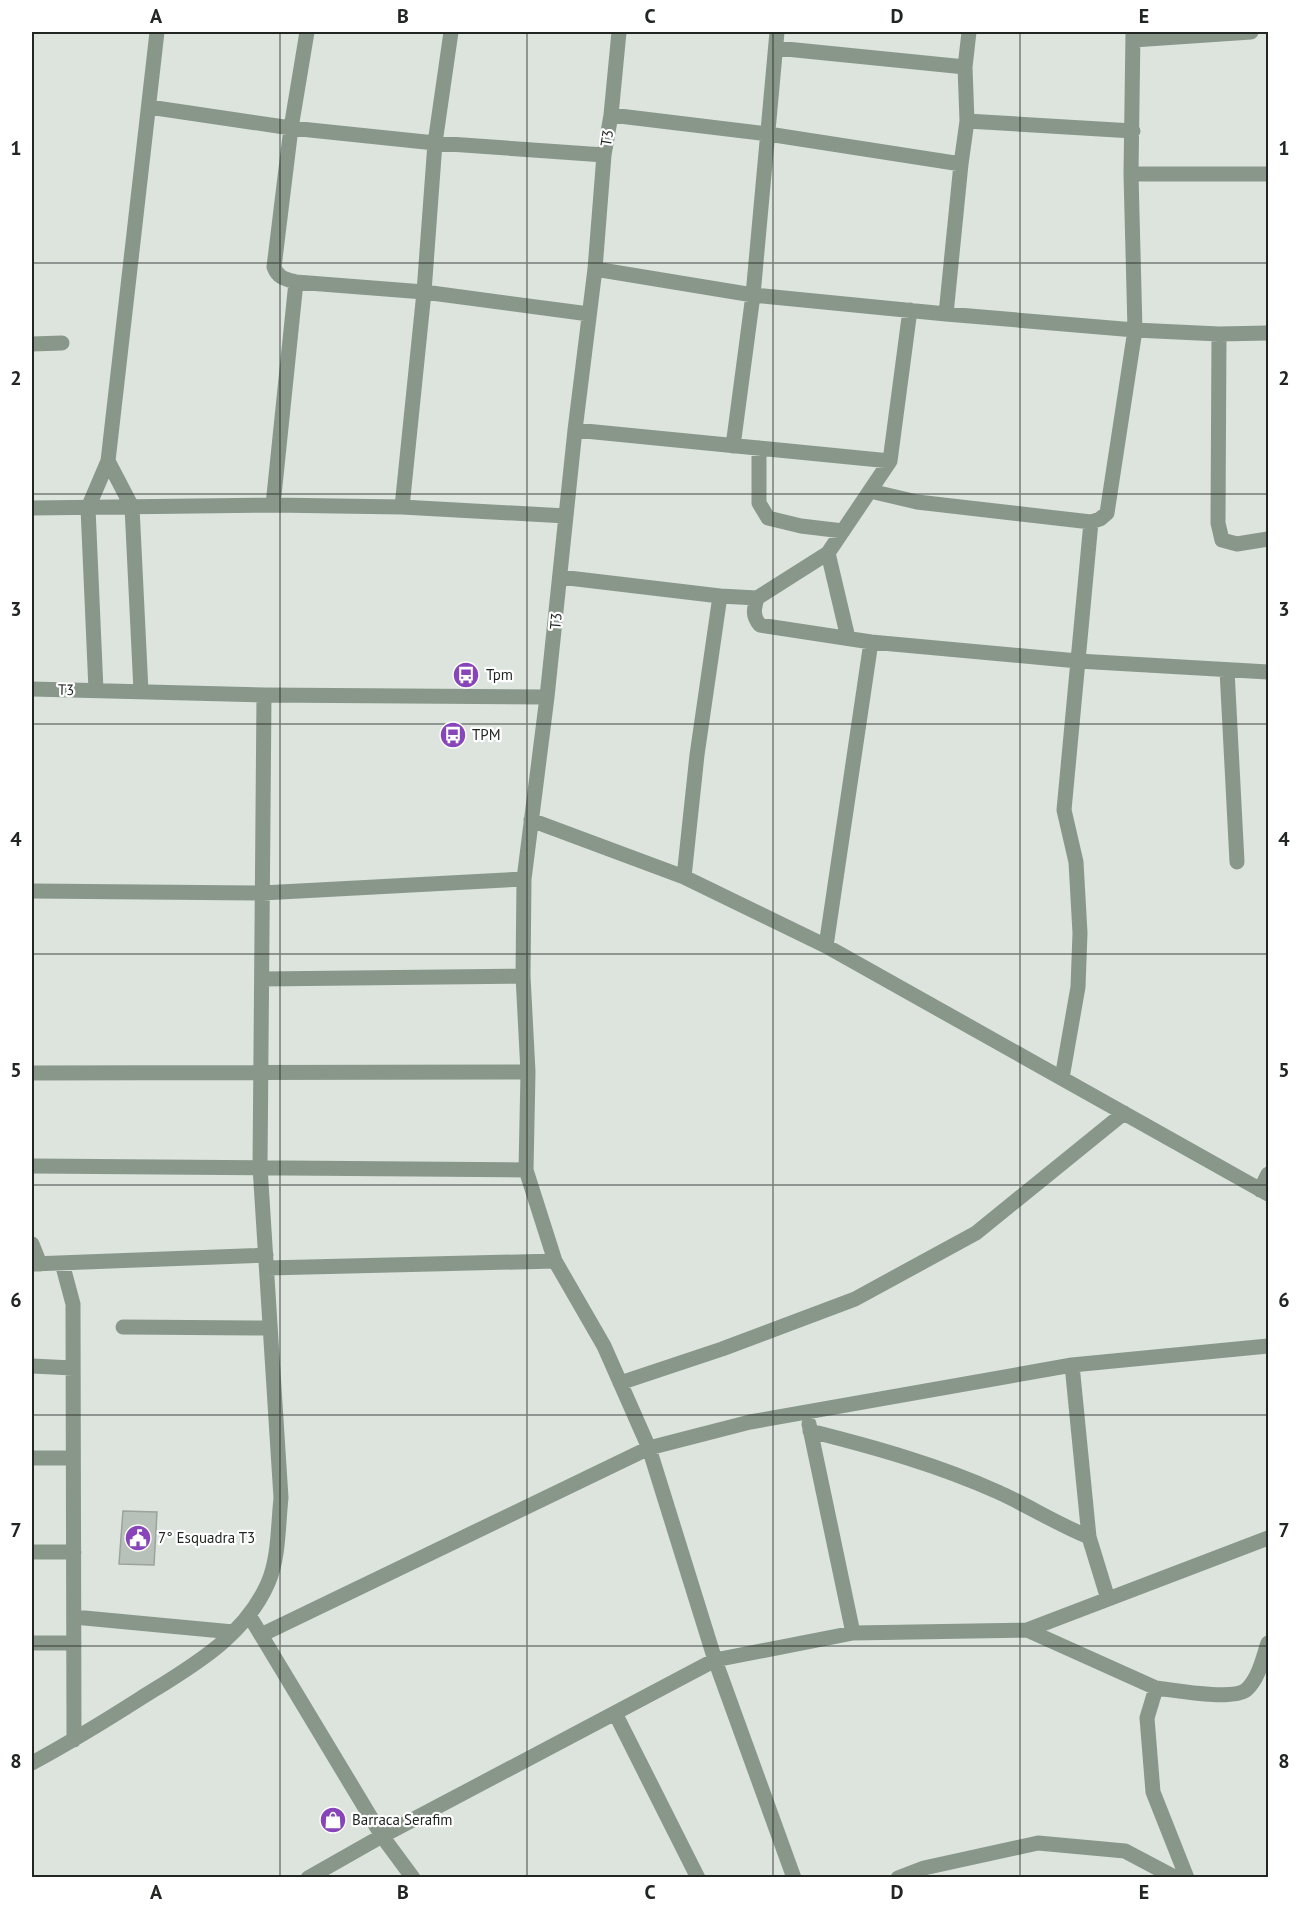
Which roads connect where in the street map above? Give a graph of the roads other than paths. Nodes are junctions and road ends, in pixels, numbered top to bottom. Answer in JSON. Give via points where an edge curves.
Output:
{"nodes":[{"id":1,"x":157,"y":32,"type":"edge"},
{"id":2,"x":307,"y":32,"type":"edge"},
{"id":3,"x":451,"y":32,"type":"edge"},
{"id":4,"x":619,"y":32,"type":"edge"},
{"id":5,"x":777,"y":32,"type":"edge"},
{"id":6,"x":969,"y":32,"type":"edge"},
{"id":7,"x":1251,"y":32,"type":"edge"},
{"id":8,"x":1133,"y":36,"type":"edge"},
{"id":9,"x":776,"y":48,"type":"junction"},
{"id":10,"x":965,"y":67,"type":"junction"},
{"id":11,"x":149,"y":107,"type":"junction"},
{"id":12,"x":611,"y":115,"type":"junction"},
{"id":13,"x":967,"y":121,"type":"junction"},
{"id":14,"x":291,"y":129,"type":"junction"},
{"id":15,"x":1133,"y":131,"type":"junction"},
{"id":16,"x":768,"y":134,"type":"junction"},
{"id":17,"x":435,"y":143,"type":"junction"},
{"id":18,"x":604,"y":155,"type":"junction"},
{"id":19,"x":961,"y":164,"type":"junction"},
{"id":20,"x":1131,"y":174,"type":"junction"},
{"id":21,"x":1269,"y":174,"type":"edge"},
{"id":22,"x":595,"y":269,"type":"junction"},
{"id":23,"x":296,"y":282,"type":"junction"},
{"id":24,"x":424,"y":292,"type":"junction"},
{"id":25,"x":753,"y":295,"type":"junction"},
{"id":26,"x":910,"y":310,"type":"junction"},
{"id":27,"x":589,"y":314,"type":"junction"},
{"id":28,"x":946,"y":314,"type":"junction"},
{"id":29,"x":1135,"y":330,"type":"junction"},
{"id":30,"x":1269,"y":333,"type":"edge"},
{"id":31,"x":1219,"y":334,"type":"junction"},
{"id":32,"x":62,"y":343,"type":"dead end"},
{"id":33,"x":32,"y":344,"type":"edge"},
{"id":34,"x":575,"y":430,"type":"junction"},
{"id":35,"x":733,"y":446,"type":"junction"},
{"id":36,"x":759,"y":448,"type":"junction"},
{"id":37,"x":108,"y":461,"type":"junction"},
{"id":38,"x":890,"y":461,"type":"junction"},
{"id":39,"x":870,"y":491,"type":"junction"},
{"id":40,"x":273,"y":505,"type":"junction"},
{"id":41,"x":132,"y":507,"type":"junction"},
{"id":42,"x":402,"y":507,"type":"junction"},
{"id":43,"x":32,"y":508,"type":"edge"},
{"id":44,"x":88,"y":508,"type":"junction"},
{"id":45,"x":566,"y":516,"type":"junction"},
{"id":46,"x":1091,"y":522,"type":"junction"},
{"id":47,"x":843,"y":531,"type":"junction"},
{"id":48,"x":1269,"y":539,"type":"edge"},
{"id":49,"x":828,"y":553,"type":"junction"},
{"id":50,"x":560,"y":577,"type":"junction"},
{"id":51,"x":720,"y":596,"type":"junction"},
{"id":52,"x":757,"y":598,"type":"junction"},
{"id":53,"x":848,"y":639,"type":"junction"},
{"id":54,"x":871,"y":642,"type":"junction"},
{"id":55,"x":1078,"y":661,"type":"junction"},
{"id":56,"x":1227,"y":670,"type":"junction"},
{"id":57,"x":1269,"y":672,"type":"edge"},
{"id":58,"x":32,"y":689,"type":"edge"},
{"id":59,"x":96,"y":690,"type":"junction"},
{"id":60,"x":141,"y":691,"type":"junction"},
{"id":61,"x":264,"y":695,"type":"junction"},
{"id":62,"x":548,"y":697,"type":"junction"},
{"id":63,"x":531,"y":820,"type":"junction"},
{"id":64,"x":1237,"y":862,"type":"dead end"},
{"id":65,"x":684,"y":877,"type":"junction"},
{"id":66,"x":524,"y":879,"type":"junction"},
{"id":67,"x":32,"y":891,"type":"edge"},
{"id":68,"x":262,"y":893,"type":"junction"},
{"id":69,"x":826,"y":946,"type":"junction"},
{"id":70,"x":523,"y":976,"type":"junction"},
{"id":71,"x":262,"y":980,"type":"junction"},
{"id":72,"x":32,"y":1072,"type":"edge"},
{"id":73,"x":261,"y":1072,"type":"junction"},
{"id":74,"x":528,"y":1072,"type":"junction"},
{"id":75,"x":1062,"y":1078,"type":"junction"},
{"id":76,"x":1124,"y":1113,"type":"junction"},
{"id":77,"x":32,"y":1166,"type":"edge"},
{"id":78,"x":260,"y":1167,"type":"junction"},
{"id":79,"x":526,"y":1170,"type":"junction"},
{"id":80,"x":1269,"y":1174,"type":"edge"},
{"id":81,"x":1264,"y":1192,"type":"edge"},
{"id":82,"x":32,"y":1244,"type":"edge"},
{"id":83,"x":266,"y":1261,"type":"junction"},
{"id":84,"x":555,"y":1262,"type":"junction"},
{"id":85,"x":62,"y":1263,"type":"junction"},
{"id":86,"x":36,"y":1264,"type":"edge"},
{"id":87,"x":123,"y":1327,"type":"dead end"},
{"id":88,"x":270,"y":1328,"type":"junction"},
{"id":89,"x":1269,"y":1346,"type":"edge"},
{"id":90,"x":1072,"y":1365,"type":"junction"},
{"id":91,"x":32,"y":1366,"type":"edge"},
{"id":92,"x":73,"y":1368,"type":"junction"},
{"id":93,"x":620,"y":1383,"type":"junction"},
{"id":94,"x":806,"y":1412,"type":"junction"},
{"id":95,"x":810,"y":1431,"type":"junction"},
{"id":96,"x":649,"y":1448,"type":"junction"},
{"id":97,"x":32,"y":1458,"type":"edge"},
{"id":98,"x":73,"y":1458,"type":"junction"},
{"id":99,"x":1089,"y":1537,"type":"junction"},
{"id":100,"x":1269,"y":1538,"type":"edge"},
{"id":101,"x":32,"y":1552,"type":"edge"},
{"id":102,"x":74,"y":1552,"type":"junction"},
{"id":103,"x":1108,"y":1599,"type":"junction"},
{"id":104,"x":249,"y":1615,"type":"junction"},
{"id":105,"x":74,"y":1617,"type":"junction"},
{"id":106,"x":1027,"y":1630,"type":"junction"},
{"id":107,"x":233,"y":1632,"type":"junction"},
{"id":108,"x":853,"y":1633,"type":"junction"},
{"id":109,"x":261,"y":1635,"type":"junction"},
{"id":110,"x":32,"y":1643,"type":"edge"},
{"id":111,"x":74,"y":1643,"type":"junction"},
{"id":112,"x":1269,"y":1643,"type":"edge"},
{"id":113,"x":715,"y":1660,"type":"junction"},
{"id":114,"x":1156,"y":1688,"type":"junction"},
{"id":115,"x":615,"y":1713,"type":"junction"},
{"id":116,"x":74,"y":1740,"type":"junction"},
{"id":117,"x":32,"y":1763,"type":"edge"},
{"id":118,"x":382,"y":1836,"type":"junction"},
{"id":119,"x":928,"y":1873,"type":"edge"},
{"id":120,"x":308,"y":1878,"type":"edge"},
{"id":121,"x":413,"y":1878,"type":"edge"},
{"id":122,"x":698,"y":1878,"type":"edge"},
{"id":123,"x":794,"y":1878,"type":"edge"},
{"id":124,"x":898,"y":1878,"type":"edge"},
{"id":125,"x":1176,"y":1878,"type":"edge"},
{"id":126,"x":1187,"y":1878,"type":"edge"}],
"edges":[{"from":1,"to":11,"type":"street"},
{"from":2,"to":14,"type":"street"},
{"from":3,"to":17,"type":"street"},
{"from":4,"to":12,"type":"street","name":"T3"},
{"from":5,"to":9,"type":"street"},
{"from":6,"to":10,"type":"street"},
{"from":7,"to":8,"type":"street"},
{"from":8,"to":15,"type":"street"},
{"from":9,"to":10,"type":"street"},
{"from":9,"to":16,"type":"street"},
{"from":10,"to":13,"type":"street"},
{"from":11,"to":14,"type":"street"},
{"from":11,"to":37,"type":"street"},
{"from":12,"to":16,"type":"street"},
{"from":12,"to":18,"type":"street","name":"T3"},
{"from":13,"to":15,"type":"street"},
{"from":13,"to":19,"type":"street"},
{"from":14,"to":17,"type":"street"},
{"from":14,"to":23,"type":"street","via":[[274,267],[282,279]]},
{"from":15,"to":20,"type":"street"},
{"from":16,"to":19,"type":"street"},
{"from":16,"to":25,"type":"street"},
{"from":17,"to":18,"type":"street"},
{"from":17,"to":24,"type":"street"},
{"from":18,"to":22,"type":"street","name":"T3"},
{"from":19,"to":28,"type":"street"},
{"from":20,"to":21,"type":"street"},
{"from":20,"to":29,"type":"street"},
{"from":22,"to":25,"type":"street"},
{"from":22,"to":27,"type":"street","name":"T3"},
{"from":23,"to":24,"type":"street"},
{"from":23,"to":40,"type":"street"},
{"from":24,"to":27,"type":"street"},
{"from":24,"to":42,"type":"street"},
{"from":25,"to":26,"type":"street"},
{"from":25,"to":35,"type":"street"},
{"from":26,"to":28,"type":"street"},
{"from":26,"to":38,"type":"street"},
{"from":27,"to":34,"type":"street","name":"T3"},
{"from":28,"to":29,"type":"street"},
{"from":29,"to":31,"type":"street"},
{"from":29,"to":46,"type":"street","via":[[1107,513]]},
{"from":30,"to":31,"type":"street"},
{"from":31,"to":48,"type":"street","via":[[1218,523],[1222,540],[1238,544]]},
{"from":32,"to":33,"type":"street"},
{"from":34,"to":35,"type":"street"},
{"from":34,"to":45,"type":"street","name":"T3"},
{"from":35,"to":36,"type":"street"},
{"from":36,"to":38,"type":"street"},
{"from":36,"to":47,"type":"street","via":[[759,502],[768,518]]},
{"from":37,"to":41,"type":"street"},
{"from":37,"to":44,"type":"street"},
{"from":38,"to":39,"type":"street"},
{"from":39,"to":46,"type":"street","via":[[916,502]]},
{"from":39,"to":47,"type":"street"},
{"from":40,"to":41,"type":"street"},
{"from":40,"to":42,"type":"street"},
{"from":41,"to":44,"type":"street"},
{"from":41,"to":60,"type":"street"},
{"from":42,"to":45,"type":"street"},
{"from":43,"to":44,"type":"street"},
{"from":44,"to":59,"type":"street"},
{"from":45,"to":50,"type":"street","name":"T3"},
{"from":46,"to":55,"type":"street"},
{"from":47,"to":49,"type":"street"},
{"from":49,"to":52,"type":"street"},
{"from":49,"to":53,"type":"street"},
{"from":50,"to":51,"type":"street"},
{"from":50,"to":62,"type":"street","name":"T3"},
{"from":51,"to":52,"type":"street"},
{"from":51,"to":65,"type":"street"},
{"from":52,"to":53,"type":"street","via":[[754,613],[760,625]]},
{"from":53,"to":54,"type":"street"},
{"from":54,"to":55,"type":"street"},
{"from":54,"to":69,"type":"street"},
{"from":55,"to":56,"type":"street"},
{"from":55,"to":75,"type":"street","via":[[1064,810],[1076,862],[1078,987]]},
{"from":56,"to":57,"type":"street"},
{"from":56,"to":64,"type":"street"},
{"from":58,"to":59,"type":"street","name":"T3"},
{"from":59,"to":60,"type":"street","name":"T3"},
{"from":60,"to":61,"type":"street","name":"T3"},
{"from":61,"to":62,"type":"street","name":"T3"},
{"from":61,"to":68,"type":"street"},
{"from":62,"to":63,"type":"street"},
{"from":63,"to":65,"type":"street"},
{"from":63,"to":66,"type":"street"},
{"from":65,"to":69,"type":"street"},
{"from":66,"to":68,"type":"street"},
{"from":66,"to":70,"type":"street"},
{"from":67,"to":68,"type":"street"},
{"from":68,"to":71,"type":"street"},
{"from":69,"to":75,"type":"street"},
{"from":70,"to":71,"type":"street"},
{"from":70,"to":74,"type":"street"},
{"from":71,"to":73,"type":"street"},
{"from":72,"to":73,"type":"street"},
{"from":73,"to":74,"type":"street"},
{"from":73,"to":78,"type":"street"},
{"from":74,"to":79,"type":"street"},
{"from":75,"to":76,"type":"street"},
{"from":76,"to":81,"type":"street"},
{"from":76,"to":93,"type":"street","via":[[976,1233],[855,1299],[722,1350]]},
{"from":77,"to":78,"type":"street"},
{"from":78,"to":79,"type":"street"},
{"from":78,"to":83,"type":"street"},
{"from":79,"to":84,"type":"street"},
{"from":80,"to":81,"type":"street"},
{"from":82,"to":86,"type":"street"},
{"from":83,"to":84,"type":"street"},
{"from":83,"to":85,"type":"street"},
{"from":83,"to":88,"type":"street"},
{"from":84,"to":93,"type":"street","via":[[604,1346]]},
{"from":85,"to":86,"type":"street"},
{"from":85,"to":92,"type":"street","via":[[73,1304]]},
{"from":87,"to":88,"type":"street"},
{"from":88,"to":104,"type":"street","via":[[281,1498],[268,1583]]},
{"from":89,"to":90,"type":"street"},
{"from":90,"to":94,"type":"street"},
{"from":90,"to":99,"type":"street"},
{"from":91,"to":92,"type":"street"},
{"from":92,"to":98,"type":"street"},
{"from":93,"to":96,"type":"street"},
{"from":94,"to":95,"type":"street"},
{"from":94,"to":96,"type":"street"},
{"from":95,"to":99,"type":"street","via":[[924,1463],[999,1492],[1062,1527]]},
{"from":95,"to":108,"type":"street"},
{"from":96,"to":109,"type":"street"},
{"from":96,"to":113,"type":"street"},
{"from":97,"to":98,"type":"street"},
{"from":98,"to":102,"type":"street"},
{"from":99,"to":103,"type":"street"},
{"from":100,"to":103,"type":"street"},
{"from":101,"to":102,"type":"street"},
{"from":102,"to":105,"type":"street"},
{"from":103,"to":106,"type":"street"},
{"from":104,"to":107,"type":"street"},
{"from":104,"to":109,"type":"street"},
{"from":105,"to":107,"type":"street"},
{"from":105,"to":111,"type":"street"},
{"from":106,"to":108,"type":"street"},
{"from":106,"to":114,"type":"street"},
{"from":107,"to":116,"type":"street","via":[[188,1668]]},
{"from":108,"to":113,"type":"street"},
{"from":109,"to":118,"type":"street"},
{"from":110,"to":111,"type":"street"},
{"from":111,"to":116,"type":"street"},
{"from":112,"to":114,"type":"street","via":[[1254,1679],[1244,1691],[1222,1695]]},
{"from":113,"to":115,"type":"street"},
{"from":113,"to":123,"type":"street"},
{"from":114,"to":126,"type":"street","via":[[1147,1718],[1153,1792]]},
{"from":115,"to":118,"type":"street"},
{"from":115,"to":122,"type":"street"},
{"from":116,"to":117,"type":"street"},
{"from":118,"to":120,"type":"street"},
{"from":118,"to":121,"type":"street"},
{"from":119,"to":124,"type":"street"},
{"from":119,"to":125,"type":"street","via":[[1038,1844],[1125,1851]]}]}
